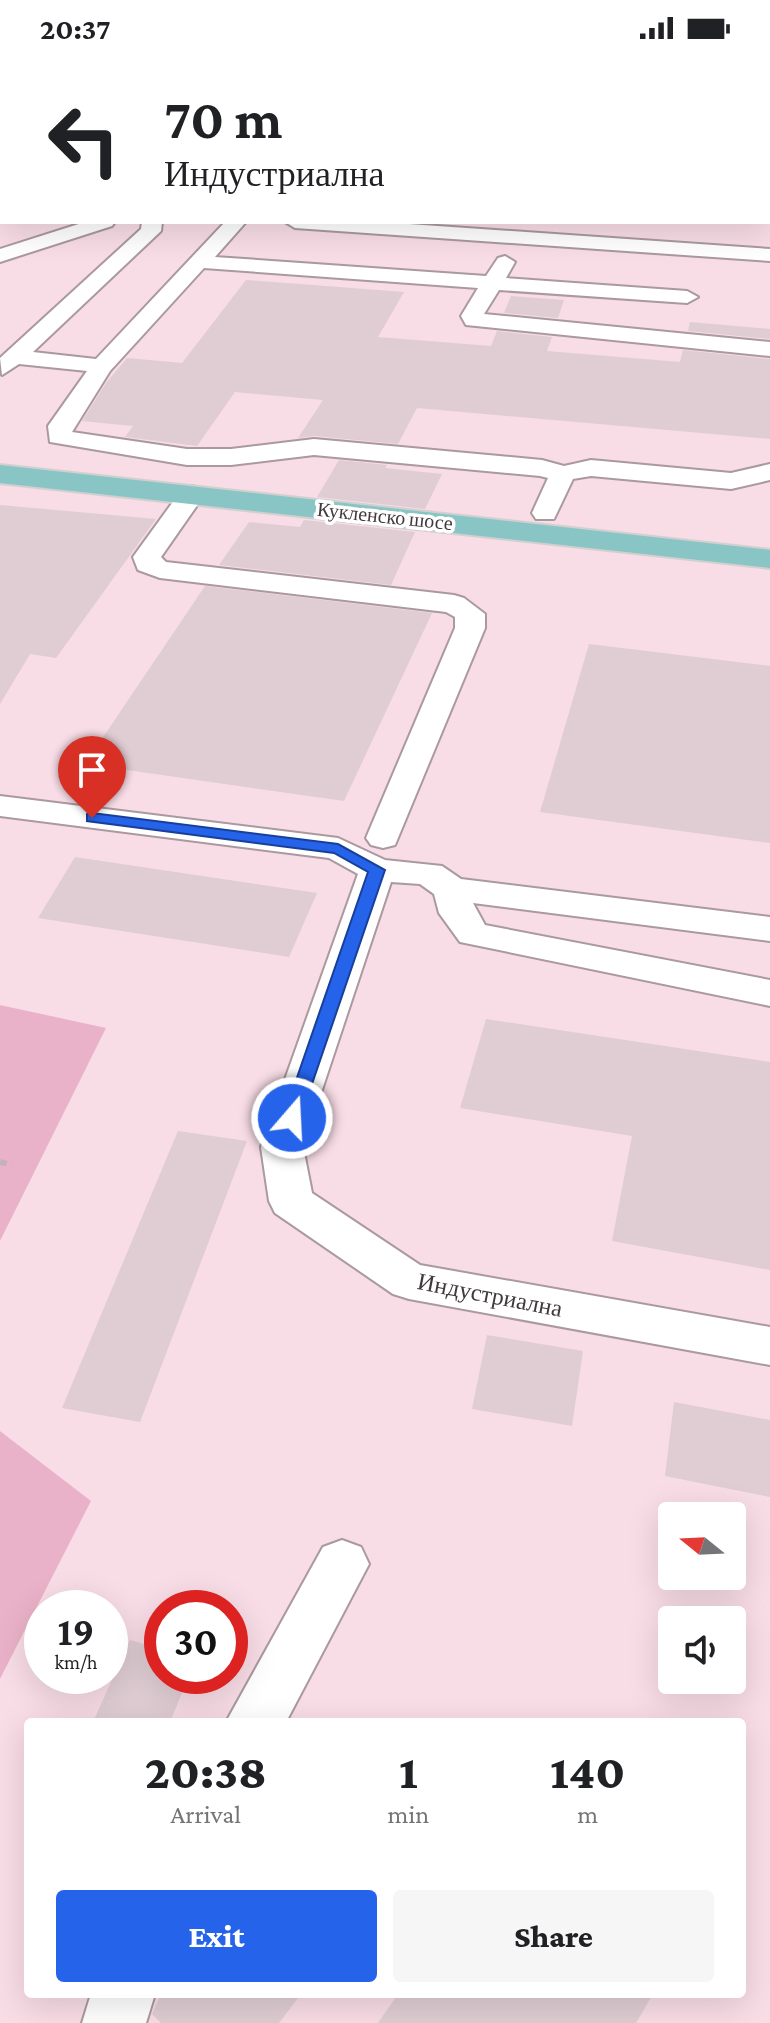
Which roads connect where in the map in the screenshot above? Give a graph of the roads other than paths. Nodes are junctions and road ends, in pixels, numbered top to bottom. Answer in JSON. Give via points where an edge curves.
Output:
{"nodes":[{"id":1,"x":100,"y":224,"type":"edge"},
{"id":2,"x":152,"y":224,"type":"edge"},
{"id":3,"x":234,"y":224,"type":"edge"},
{"id":4,"x":323,"y":224,"type":"edge"},
{"id":5,"x":520,"y":238,"type":"junction"},
{"id":6,"x":48,"y":243,"type":"junction"},
{"id":7,"x":703,"y":251,"type":"junction"},
{"id":8,"x":770,"y":255,"type":"edge"},
{"id":9,"x":0,"y":256,"type":"edge"},
{"id":10,"x":202,"y":262,"type":"junction"},
{"id":11,"x":0,"y":271,"type":"edge"},
{"id":12,"x":494,"y":282,"type":"junction"},
{"id":13,"x":687,"y":297,"type":"junction"},
{"id":14,"x":672,"y":339,"type":"junction"},
{"id":15,"x":770,"y":349,"type":"edge"},
{"id":16,"x":7,"y":363,"type":"edge"},
{"id":17,"x":102,"y":366,"type":"junction"},
{"id":18,"x":0,"y":453,"type":"edge"},
{"id":19,"x":770,"y":472,"type":"edge"},
{"id":20,"x":0,"y":474,"type":"edge"},
{"id":21,"x":563,"y":474,"type":"junction"},
{"id":22,"x":192,"y":494,"type":"junction"},
{"id":23,"x":545,"y":513,"type":"junction"},
{"id":24,"x":770,"y":538,"type":"edge"},
{"id":25,"x":770,"y":559,"type":"edge"},
{"id":26,"x":0,"y":806,"type":"edge"},
{"id":27,"x":380,"y":854,"type":"junction"},
{"id":28,"x":451,"y":889,"type":"junction"},
{"id":29,"x":770,"y":929,"type":"edge"},
{"id":30,"x":770,"y":993,"type":"edge"},
{"id":31,"x":770,"y":1346,"type":"edge"},
{"id":32,"x":342,"y":1564,"type":"dead end"},
{"id":33,"x":257,"y":1718,"type":"edge"},
{"id":34,"x":122,"y":1998,"type":"edge"},
{"id":35,"x":114,"y":2023,"type":"edge"}],
"edges":[{"from":1,"to":6,"type":"street"},
{"from":2,"to":16,"type":"street","via":[[151,231]]},
{"from":3,"to":10,"type":"street"},
{"from":4,"to":5,"type":"street"},
{"from":5,"to":7,"type":"street"},
{"from":5,"to":12,"type":"street"},
{"from":6,"to":9,"type":"street"},
{"from":6,"to":11,"type":"street"},
{"from":7,"to":8,"type":"street"},
{"from":7,"to":13,"type":"street"},
{"from":10,"to":12,"type":"street"},
{"from":10,"to":17,"type":"street"},
{"from":12,"to":13,"type":"street"},
{"from":12,"to":14,"type":"street","via":[[474,320]]},
{"from":13,"to":14,"type":"street"},
{"from":14,"to":15,"type":"street"},
{"from":16,"to":17,"type":"street"},
{"from":17,"to":21,"type":"street","via":[[60,426],[59,437],[187,457],[314,447]]},
{"from":18,"to":23,"type":"main road","name":"Кукленско шосе"},
{"from":19,"to":21,"type":"street","via":[[731,481],[591,468]]},
{"from":20,"to":22,"type":"main road","name":"Кукленско шосе"},
{"from":21,"to":23,"type":"street"},
{"from":22,"to":25,"type":"main road","name":"Кукленско шосе"},
{"from":22,"to":27,"type":"street","name":"Индустриална","via":[[147,557],[148,564],[160,570],[454,604],[470,614],[470,628]]},
{"from":23,"to":24,"type":"main road","name":"Кукленско шосе"},
{"from":26,"to":27,"type":"street"},
{"from":27,"to":28,"type":"street"},
{"from":27,"to":31,"type":"street","name":"Индустриална","via":[[282,1147],[291,1201],[409,1281]]},
{"from":28,"to":29,"type":"street"},
{"from":28,"to":30,"type":"street","via":[[457,913],[473,934]]},
{"from":32,"to":33,"type":"street"},
{"from":34,"to":35,"type":"street"}]}
